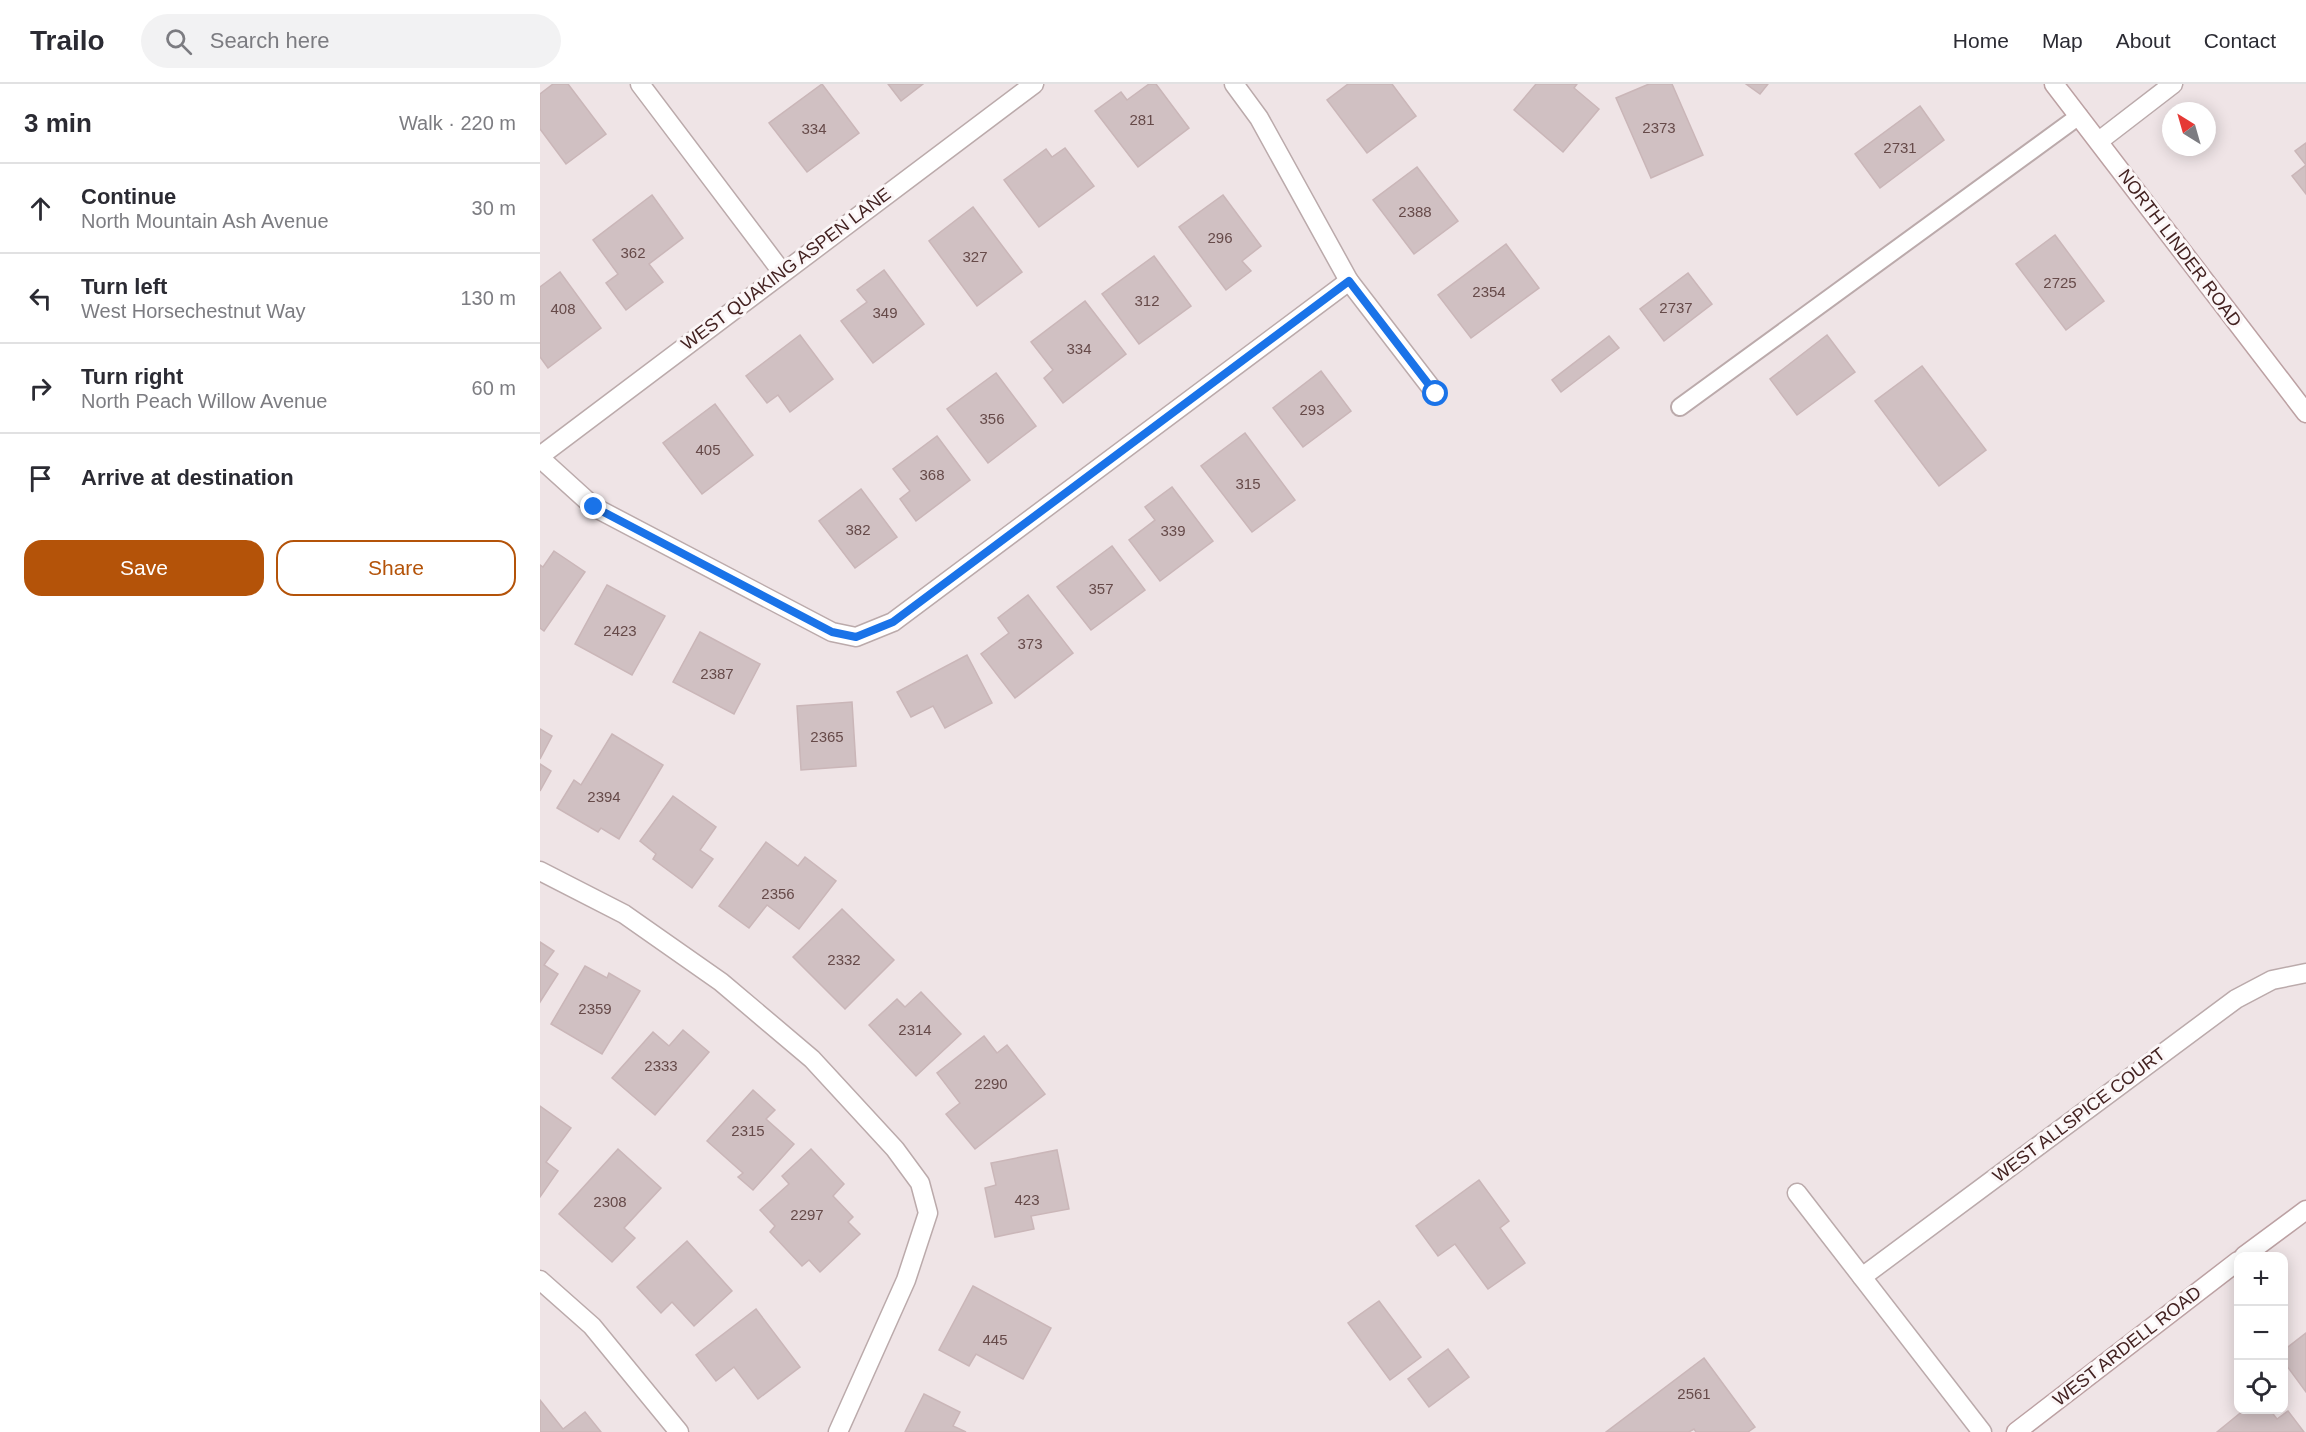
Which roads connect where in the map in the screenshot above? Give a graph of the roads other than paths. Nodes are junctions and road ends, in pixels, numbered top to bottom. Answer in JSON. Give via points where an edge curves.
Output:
{"nodes":[{"id":1,"x":640,"y":84,"type":"edge"},
{"id":2,"x":1034,"y":84,"type":"edge"},
{"id":3,"x":1234,"y":84,"type":"edge"},
{"id":4,"x":2054,"y":84,"type":"edge"},
{"id":5,"x":2173,"y":84,"type":"edge"},
{"id":6,"x":2079,"y":116,"type":"junction"},
{"id":7,"x":2099,"y":141,"type":"junction"},
{"id":8,"x":782,"y":272,"type":"junction"},
{"id":9,"x":1349,"y":281,"type":"junction"},
{"id":10,"x":1436,"y":394,"type":"dead end"},
{"id":11,"x":1680,"y":407,"type":"dead end"},
{"id":12,"x":2306,"y":413,"type":"edge"},
{"id":13,"x":540,"y":457,"type":"edge"},
{"id":14,"x":540,"y":872,"type":"edge"},
{"id":15,"x":2306,"y":974,"type":"edge"},
{"id":16,"x":1797,"y":1192,"type":"dead end"},
{"id":17,"x":2306,"y":1210,"type":"edge"},
{"id":18,"x":2251,"y":1252,"type":"edge"},
{"id":19,"x":2234,"y":1264,"type":"edge"},
{"id":20,"x":1862,"y":1276,"type":"junction"},
{"id":21,"x":540,"y":1280,"type":"edge"},
{"id":22,"x":679,"y":1432,"type":"edge"},
{"id":23,"x":838,"y":1432,"type":"edge"},
{"id":24,"x":1983,"y":1432,"type":"edge"},
{"id":25,"x":2016,"y":1432,"type":"edge"}],
"edges":[{"from":1,"to":8,"type":"street"},
{"from":2,"to":8,"type":"street","name":"WEST QUAKING ASPEN LANE"},
{"from":3,"to":9,"type":"street","via":[[1259,118]]},
{"from":4,"to":6,"type":"street","name":"NORTH LINDER ROAD"},
{"from":5,"to":7,"type":"street"},
{"from":6,"to":7,"type":"street","name":"NORTH LINDER ROAD"},
{"from":6,"to":11,"type":"lane"},
{"from":7,"to":12,"type":"street","name":"NORTH LINDER ROAD"},
{"from":8,"to":13,"type":"street","name":"WEST QUAKING ASPEN LANE"},
{"from":9,"to":10,"type":"street"},
{"from":9,"to":13,"type":"street","via":[[893,622],[856,637],[832,632],[594,507]]},
{"from":14,"to":23,"type":"street","via":[[624,914],[721,982],[812,1059],[895,1149],[920,1183],[928,1213],[906,1280]]},
{"from":15,"to":20,"type":"street","name":"WEST ALLSPICE COURT","via":[[2272,980],[2236,999]]},
{"from":16,"to":20,"type":"street"},
{"from":17,"to":18,"type":"street"},
{"from":19,"to":25,"type":"street","name":"WEST ARDELL ROAD"},
{"from":20,"to":24,"type":"street"},
{"from":21,"to":22,"type":"street","via":[[592,1326]]}]}
